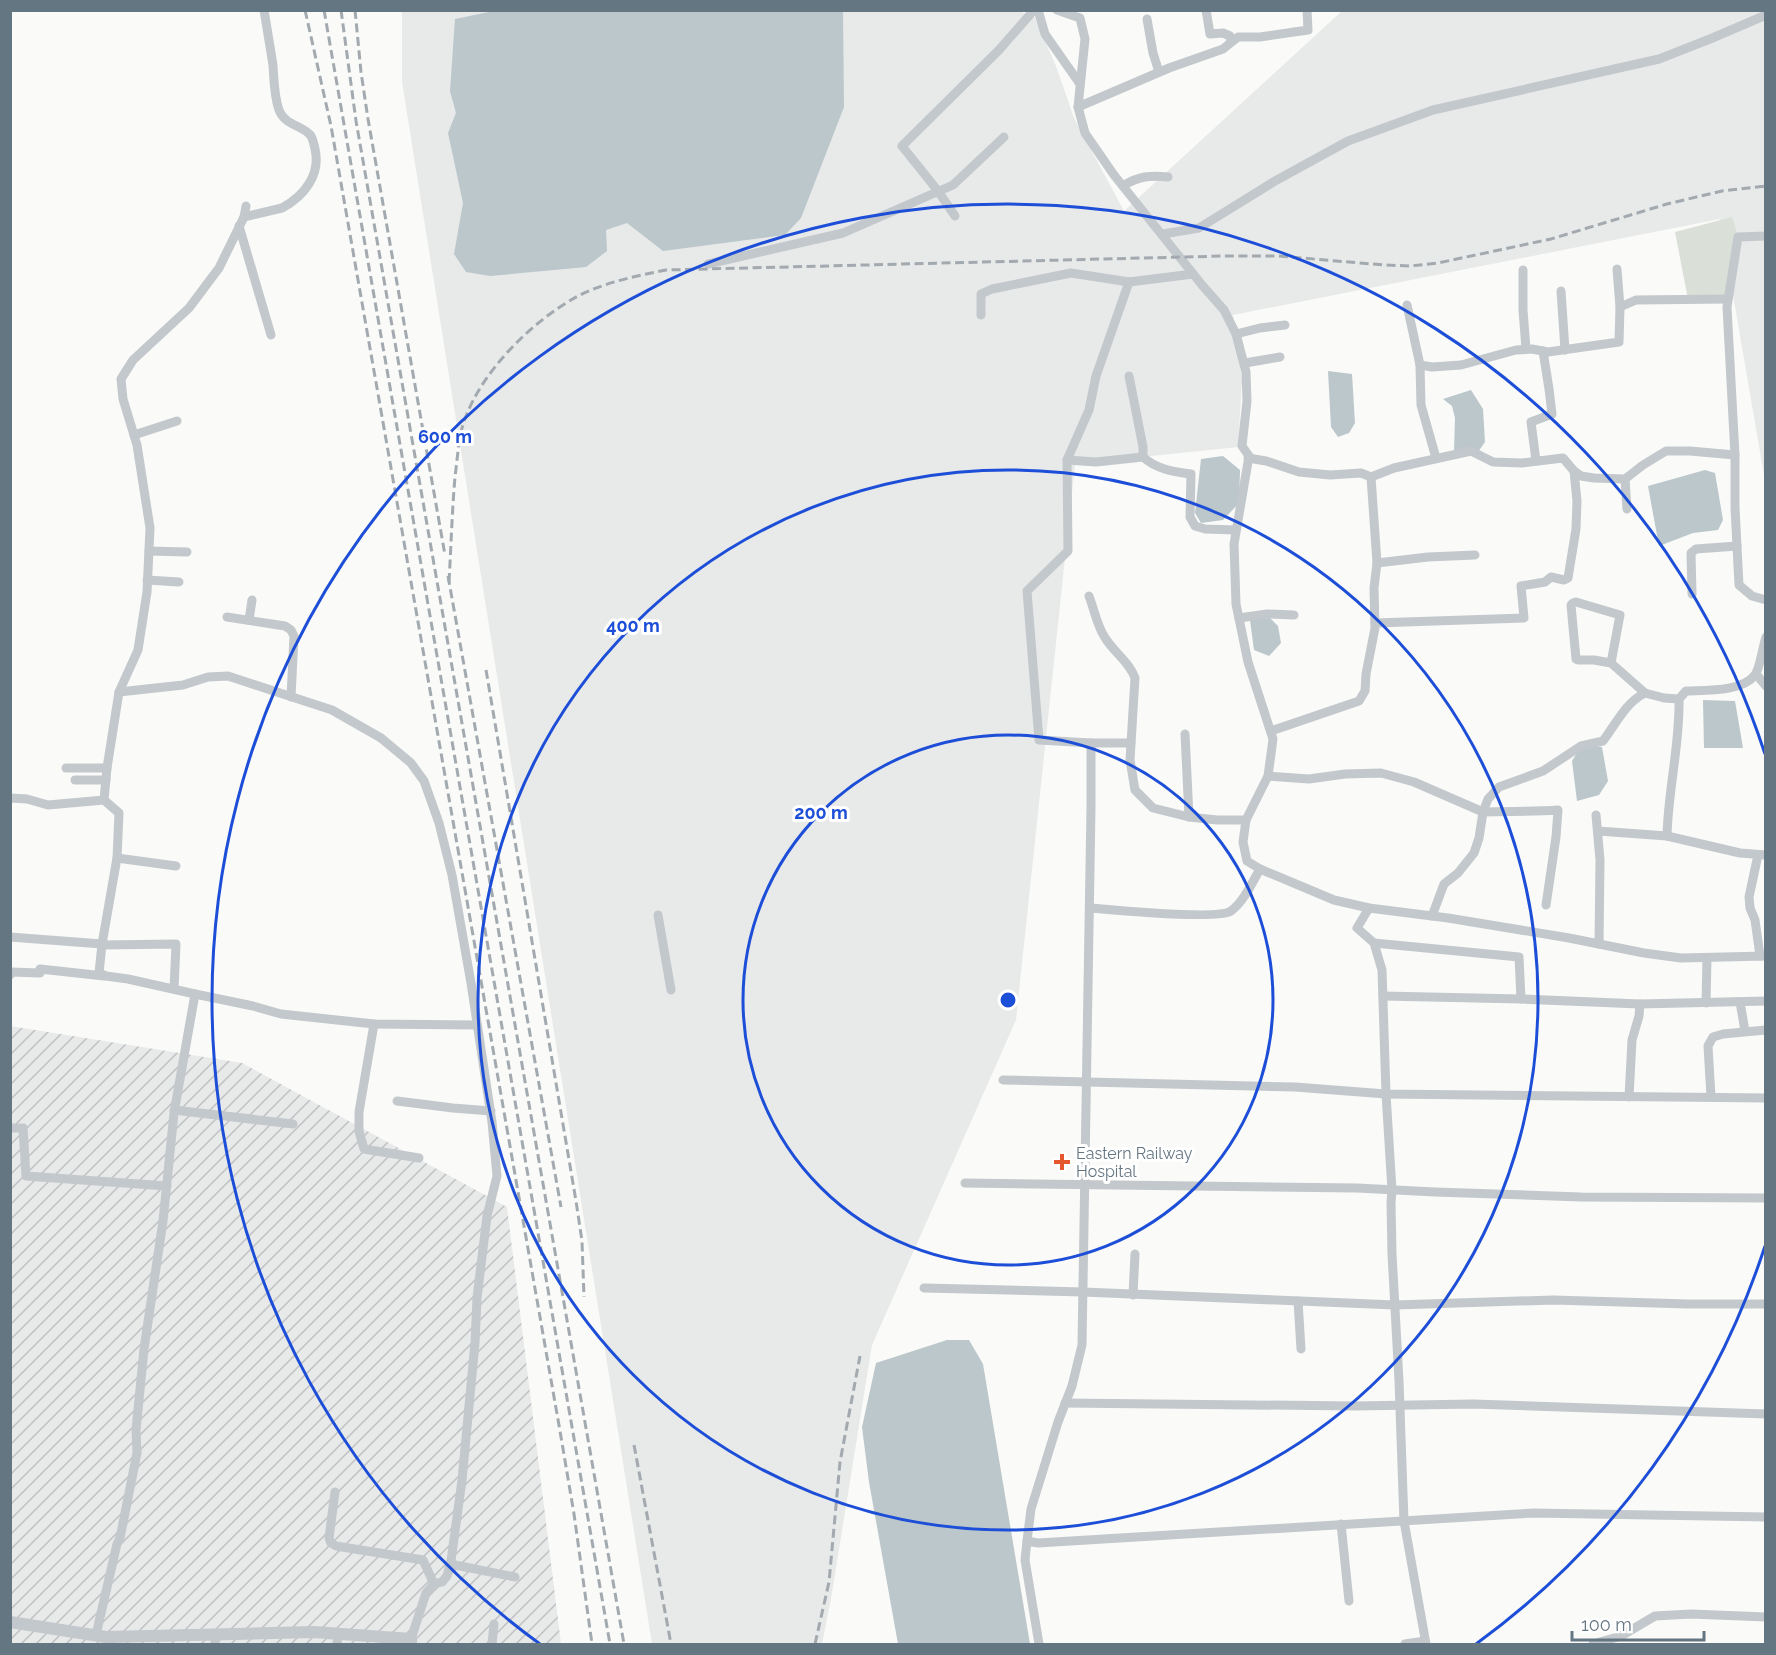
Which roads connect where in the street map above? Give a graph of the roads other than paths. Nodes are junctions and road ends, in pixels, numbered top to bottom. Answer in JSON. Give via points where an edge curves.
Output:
{"nodes":[{"id":1,"x":264,"y":10,"type":"edge"},
{"id":2,"x":1036,"y":10,"type":"edge"},
{"id":3,"x":1057,"y":10,"type":"edge"},
{"id":4,"x":1084,"y":10,"type":"edge"},
{"id":5,"x":1206,"y":10,"type":"edge"},
{"id":6,"x":1307,"y":10,"type":"edge"},
{"id":7,"x":1073,"y":15,"type":"junction"},
{"id":8,"x":1766,"y":15,"type":"edge"},
{"id":9,"x":1148,"y":19,"type":"dead end"},
{"id":10,"x":1231,"y":42,"type":"junction"},
{"id":11,"x":1159,"y":72,"type":"junction"},
{"id":12,"x":1080,"y":84,"type":"junction"},
{"id":13,"x":1078,"y":107,"type":"junction"},
{"id":14,"x":1004,"y":137,"type":"dead end"},
{"id":15,"x":1168,"y":177,"type":"dead end"},
{"id":16,"x":1124,"y":186,"type":"junction"},
{"id":17,"x":938,"y":191,"type":"junction"},
{"id":18,"x":246,"y":206,"type":"dead end"},
{"id":19,"x":955,"y":216,"type":"dead end"},
{"id":20,"x":244,"y":217,"type":"junction"},
{"id":21,"x":239,"y":226,"type":"junction"},
{"id":22,"x":1163,"y":234,"type":"junction"},
{"id":23,"x":1766,"y":236,"type":"edge"},
{"id":24,"x":708,"y":264,"type":"dead end"},
{"id":25,"x":1617,"y":269,"type":"dead end"},
{"id":26,"x":1523,"y":270,"type":"dead end"},
{"id":27,"x":1193,"y":274,"type":"junction"},
{"id":28,"x":1129,"y":282,"type":"junction"},
{"id":29,"x":1561,"y":291,"type":"dead end"},
{"id":30,"x":1728,"y":299,"type":"junction"},
{"id":31,"x":1407,"y":305,"type":"dead end"},
{"id":32,"x":1620,"y":307,"type":"junction"},
{"id":33,"x":981,"y":315,"type":"dead end"},
{"id":34,"x":1285,"y":325,"type":"dead end"},
{"id":35,"x":1236,"y":334,"type":"junction"},
{"id":36,"x":271,"y":335,"type":"dead end"},
{"id":37,"x":1526,"y":349,"type":"junction"},
{"id":38,"x":1565,"y":350,"type":"junction"},
{"id":39,"x":1542,"y":351,"type":"junction"},
{"id":40,"x":1280,"y":357,"type":"dead end"},
{"id":41,"x":1245,"y":363,"type":"junction"},
{"id":42,"x":1420,"y":365,"type":"junction"},
{"id":43,"x":1129,"y":376,"type":"dead end"},
{"id":44,"x":177,"y":421,"type":"dead end"},
{"id":45,"x":134,"y":435,"type":"junction"},
{"id":46,"x":1735,"y":455,"type":"junction"},
{"id":47,"x":1143,"y":457,"type":"junction"},
{"id":48,"x":1248,"y":458,"type":"junction"},
{"id":49,"x":1436,"y":458,"type":"junction"},
{"id":50,"x":1067,"y":460,"type":"junction"},
{"id":51,"x":1536,"y":461,"type":"junction"},
{"id":52,"x":1574,"y":471,"type":"junction"},
{"id":53,"x":1371,"y":477,"type":"junction"},
{"id":54,"x":1625,"y":479,"type":"junction"},
{"id":55,"x":1627,"y":509,"type":"dead end"},
{"id":56,"x":1236,"y":530,"type":"junction"},
{"id":57,"x":1737,"y":546,"type":"junction"},
{"id":58,"x":148,"y":551,"type":"junction"},
{"id":59,"x":187,"y":552,"type":"dead end"},
{"id":60,"x":1475,"y":555,"type":"dead end"},
{"id":61,"x":1377,"y":562,"type":"junction"},
{"id":62,"x":147,"y":580,"type":"junction"},
{"id":63,"x":179,"y":582,"type":"dead end"},
{"id":64,"x":1692,"y":594,"type":"dead end"},
{"id":65,"x":1089,"y":596,"type":"dead end"},
{"id":66,"x":252,"y":600,"type":"dead end"},
{"id":67,"x":1766,"y":600,"type":"edge"},
{"id":68,"x":1294,"y":615,"type":"dead end"},
{"id":69,"x":227,"y":617,"type":"dead end"},
{"id":70,"x":1239,"y":618,"type":"junction"},
{"id":71,"x":249,"y":620,"type":"junction"},
{"id":72,"x":1375,"y":623,"type":"junction"},
{"id":73,"x":1766,"y":637,"type":"edge"},
{"id":74,"x":1611,"y":663,"type":"junction"},
{"id":75,"x":1756,"y":674,"type":"junction"},
{"id":76,"x":1766,"y":686,"type":"edge"},
{"id":77,"x":119,"y":692,"type":"junction"},
{"id":78,"x":1645,"y":693,"type":"junction"},
{"id":79,"x":291,"y":697,"type":"junction"},
{"id":80,"x":1679,"y":699,"type":"junction"},
{"id":81,"x":1271,"y":731,"type":"junction"},
{"id":82,"x":1185,"y":734,"type":"dead end"},
{"id":83,"x":1131,"y":742,"type":"junction"},
{"id":84,"x":1091,"y":743,"type":"junction"},
{"id":85,"x":66,"y":768,"type":"dead end"},
{"id":86,"x":107,"y":768,"type":"junction"},
{"id":87,"x":1268,"y":776,"type":"junction"},
{"id":88,"x":75,"y":780,"type":"dead end"},
{"id":89,"x":106,"y":780,"type":"junction"},
{"id":90,"x":10,"y":798,"type":"edge"},
{"id":91,"x":104,"y":800,"type":"junction"},
{"id":92,"x":1483,"y":812,"type":"junction"},
{"id":93,"x":1596,"y":815,"type":"dead end"},
{"id":94,"x":1190,"y":817,"type":"junction"},
{"id":95,"x":1246,"y":820,"type":"junction"},
{"id":96,"x":1598,"y":831,"type":"junction"},
{"id":97,"x":1667,"y":836,"type":"junction"},
{"id":98,"x":1762,"y":855,"type":"edge"},
{"id":99,"x":117,"y":858,"type":"junction"},
{"id":100,"x":176,"y":866,"type":"dead end"},
{"id":101,"x":1260,"y":869,"type":"junction"},
{"id":102,"x":1546,"y":905,"type":"dead end"},
{"id":103,"x":1369,"y":908,"type":"junction"},
{"id":104,"x":1090,"y":909,"type":"junction"},
{"id":105,"x":658,"y":915,"type":"dead end"},
{"id":106,"x":1432,"y":916,"type":"junction"},
{"id":107,"x":10,"y":936,"type":"edge"},
{"id":108,"x":1374,"y":943,"type":"junction"},
{"id":109,"x":102,"y":944,"type":"junction"},
{"id":110,"x":1599,"y":944,"type":"junction"},
{"id":111,"x":1763,"y":956,"type":"edge"},
{"id":112,"x":1707,"y":958,"type":"junction"},
{"id":113,"x":10,"y":975,"type":"edge"},
{"id":114,"x":106,"y":976,"type":"junction"},
{"id":115,"x":174,"y":989,"type":"junction"},
{"id":116,"x":671,"y":990,"type":"dead end"},
{"id":117,"x":195,"y":994,"type":"junction"},
{"id":118,"x":1383,"y":996,"type":"junction"},
{"id":119,"x":1521,"y":999,"type":"junction"},
{"id":120,"x":1766,"y":1001,"type":"edge"},
{"id":121,"x":1740,"y":1002,"type":"junction"},
{"id":122,"x":1706,"y":1003,"type":"junction"},
{"id":123,"x":1640,"y":1004,"type":"junction"},
{"id":124,"x":374,"y":1024,"type":"junction"},
{"id":125,"x":476,"y":1025,"type":"junction"},
{"id":126,"x":1766,"y":1030,"type":"edge"},
{"id":127,"x":1745,"y":1031,"type":"junction"},
{"id":128,"x":1003,"y":1080,"type":"dead end"},
{"id":129,"x":1087,"y":1083,"type":"junction"},
{"id":130,"x":1386,"y":1094,"type":"junction"},
{"id":131,"x":1629,"y":1097,"type":"junction"},
{"id":132,"x":1711,"y":1097,"type":"junction"},
{"id":133,"x":1766,"y":1098,"type":"edge"},
{"id":134,"x":397,"y":1101,"type":"dead end"},
{"id":135,"x":174,"y":1110,"type":"junction"},
{"id":136,"x":490,"y":1111,"type":"junction"},
{"id":137,"x":293,"y":1124,"type":"dead end"},
{"id":138,"x":10,"y":1128,"type":"edge"},
{"id":139,"x":419,"y":1158,"type":"dead end"},
{"id":140,"x":965,"y":1183,"type":"dead end"},
{"id":141,"x":1085,"y":1184,"type":"junction"},
{"id":142,"x":166,"y":1186,"type":"junction"},
{"id":143,"x":1392,"y":1190,"type":"junction"},
{"id":144,"x":1766,"y":1198,"type":"edge"},
{"id":145,"x":1135,"y":1254,"type":"dead end"},
{"id":146,"x":924,"y":1288,"type":"dead end"},
{"id":147,"x":1083,"y":1292,"type":"junction"},
{"id":148,"x":1133,"y":1295,"type":"junction"},
{"id":149,"x":1299,"y":1301,"type":"junction"},
{"id":150,"x":1766,"y":1304,"type":"edge"},
{"id":151,"x":1395,"y":1305,"type":"junction"},
{"id":152,"x":1301,"y":1349,"type":"dead end"},
{"id":153,"x":1065,"y":1403,"type":"junction"},
{"id":154,"x":1400,"y":1404,"type":"junction"},
{"id":155,"x":1766,"y":1414,"type":"edge"},
{"id":156,"x":335,"y":1492,"type":"dead end"},
{"id":157,"x":1766,"y":1516,"type":"edge"},
{"id":158,"x":1404,"y":1521,"type":"junction"},
{"id":159,"x":1341,"y":1524,"type":"junction"},
{"id":160,"x":1027,"y":1541,"type":"junction"},
{"id":161,"x":450,"y":1564,"type":"junction"},
{"id":162,"x":515,"y":1576,"type":"dead end"},
{"id":163,"x":434,"y":1584,"type":"junction"},
{"id":164,"x":1350,"y":1601,"type":"dead end"},
{"id":165,"x":1766,"y":1617,"type":"edge"},
{"id":166,"x":10,"y":1622,"type":"edge"},
{"id":167,"x":494,"y":1624,"type":"dead end"},
{"id":168,"x":96,"y":1635,"type":"junction"},
{"id":169,"x":251,"y":1639,"type":"edge"},
{"id":170,"x":337,"y":1639,"type":"edge"},
{"id":171,"x":215,"y":1640,"type":"edge"},
{"id":172,"x":411,"y":1642,"type":"edge"},
{"id":173,"x":1421,"y":1643,"type":"edge"},
{"id":174,"x":492,"y":1644,"type":"edge"},
{"id":175,"x":1039,"y":1644,"type":"edge"},
{"id":176,"x":1405,"y":1644,"type":"edge"},
{"id":177,"x":1593,"y":1644,"type":"edge"}],
"edges":[{"from":1,"to":20,"type":"street","via":[[280,113],[312,137],[317,158],[311,181],[287,205]]},
{"from":2,"to":12,"type":"street","via":[[1045,34]]},
{"from":2,"to":17,"type":"street","via":[[902,146]]},
{"from":3,"to":7,"type":"street"},
{"from":4,"to":7,"type":"street"},
{"from":5,"to":10,"type":"street","via":[[1210,34],[1223,33],[1230,36]]},
{"from":6,"to":10,"type":"street","via":[[1308,30],[1238,37]]},
{"from":7,"to":12,"type":"street","via":[[1080,18],[1085,39]]},
{"from":8,"to":22,"type":"street","via":[[1659,59],[1433,110],[1348,141],[1199,228]]},
{"from":9,"to":11,"type":"street"},
{"from":10,"to":11,"type":"street","via":[[1223,49]]},
{"from":11,"to":13,"type":"street"},
{"from":12,"to":13,"type":"street"},
{"from":13,"to":16,"type":"street","via":[[1085,133]]},
{"from":14,"to":17,"type":"street","via":[[953,184]]},
{"from":15,"to":16,"type":"street","via":[[1134,179]]},
{"from":16,"to":22,"type":"street"},
{"from":17,"to":19,"type":"street"},
{"from":17,"to":24,"type":"street","via":[[843,233]]},
{"from":18,"to":20,"type":"street"},
{"from":20,"to":21,"type":"street"},
{"from":21,"to":36,"type":"street"},
{"from":21,"to":45,"type":"street","via":[[219,268],[195,300],[133,360],[121,379]]},
{"from":22,"to":27,"type":"street"},
{"from":23,"to":30,"type":"street","via":[[1738,237]]},
{"from":25,"to":32,"type":"street"},
{"from":26,"to":37,"type":"street"},
{"from":27,"to":28,"type":"street"},
{"from":27,"to":35,"type":"street","via":[[1224,310]]},
{"from":28,"to":33,"type":"street","via":[[1071,273],[992,288],[981,294]]},
{"from":28,"to":50,"type":"street","via":[[1096,376],[1089,410]]},
{"from":29,"to":38,"type":"street"},
{"from":30,"to":32,"type":"street","via":[[1636,300]]},
{"from":30,"to":46,"type":"street"},
{"from":31,"to":42,"type":"street"},
{"from":32,"to":38,"type":"street","via":[[1619,342]]},
{"from":34,"to":35,"type":"street"},
{"from":35,"to":41,"type":"street"},
{"from":37,"to":39,"type":"street"},
{"from":37,"to":42,"type":"street","via":[[1461,365]]},
{"from":38,"to":39,"type":"street"},
{"from":39,"to":51,"type":"street","via":[[1552,414],[1531,422]]},
{"from":40,"to":41,"type":"street"},
{"from":41,"to":48,"type":"street","via":[[1247,400],[1242,446]]},
{"from":42,"to":49,"type":"street","via":[[1421,405]]},
{"from":43,"to":47,"type":"street"},
{"from":44,"to":45,"type":"street"},
{"from":45,"to":58,"type":"street","via":[[150,528]]},
{"from":46,"to":54,"type":"street","via":[[1666,452]]},
{"from":46,"to":57,"type":"street"},
{"from":47,"to":50,"type":"street","via":[[1096,462]]},
{"from":47,"to":56,"type":"street","via":[[1151,465],[1191,474],[1190,517],[1195,526]]},
{"from":48,"to":53,"type":"street","via":[[1299,472],[1361,473]]},
{"from":48,"to":56,"type":"street"},
{"from":49,"to":51,"type":"street","via":[[1471,452],[1493,462]]},
{"from":49,"to":53,"type":"street"},
{"from":50,"to":84,"type":"street","via":[[1068,551],[1027,591],[1039,740]]},
{"from":51,"to":52,"type":"street","via":[[1563,458]]},
{"from":52,"to":54,"type":"street","via":[[1581,476]]},
{"from":52,"to":72,"type":"street","via":[[1576,529],[1568,578],[1551,577],[1545,582],[1521,586],[1524,618]]},
{"from":53,"to":61,"type":"street"},
{"from":54,"to":55,"type":"street"},
{"from":56,"to":70,"type":"street"},
{"from":57,"to":64,"type":"street","via":[[1693,550]]},
{"from":57,"to":67,"type":"street","via":[[1739,585],[1752,596]]},
{"from":58,"to":59,"type":"street"},
{"from":58,"to":62,"type":"street"},
{"from":60,"to":61,"type":"street"},
{"from":61,"to":72,"type":"street"},
{"from":62,"to":63,"type":"street"},
{"from":62,"to":77,"type":"street","via":[[138,650]]},
{"from":65,"to":83,"type":"street","via":[[1103,635],[1131,667],[1135,678]]},
{"from":66,"to":71,"type":"street"},
{"from":68,"to":70,"type":"street"},
{"from":69,"to":71,"type":"street"},
{"from":70,"to":81,"type":"street","via":[[1248,662]]},
{"from":71,"to":79,"type":"street","via":[[291,630]]},
{"from":72,"to":81,"type":"street","via":[[1365,691],[1359,701]]},
{"from":73,"to":75,"type":"street"},
{"from":74,"to":74,"type":"street","via":[[1576,659],[1573,603],[1620,615]]},
{"from":74,"to":78,"type":"street"},
{"from":75,"to":76,"type":"street"},
{"from":75,"to":80,"type":"street","via":[[1743,684],[1686,691]]},
{"from":77,"to":79,"type":"street","via":[[228,675]]},
{"from":77,"to":86,"type":"street"},
{"from":78,"to":80,"type":"street"},
{"from":78,"to":92,"type":"street","via":[[1621,715],[1603,741],[1581,746],[1543,771],[1499,787]]},
{"from":79,"to":125,"type":"street","via":[[332,710],[381,738],[411,763],[424,781],[451,871]]},
{"from":80,"to":97,"type":"street"},
{"from":81,"to":87,"type":"street"},
{"from":82,"to":94,"type":"street"},
{"from":83,"to":84,"type":"street"},
{"from":83,"to":94,"type":"street","via":[[1135,790],[1153,808]]},
{"from":84,"to":104,"type":"street"},
{"from":85,"to":86,"type":"street"},
{"from":86,"to":89,"type":"street"},
{"from":87,"to":92,"type":"street","via":[[1309,779],[1381,773],[1414,782]]},
{"from":87,"to":95,"type":"street"},
{"from":88,"to":89,"type":"street"},
{"from":89,"to":91,"type":"street"},
{"from":90,"to":91,"type":"street","via":[[48,805]]},
{"from":91,"to":99,"type":"street","via":[[119,813]]},
{"from":92,"to":102,"type":"street","via":[[1558,810]]},
{"from":92,"to":106,"type":"street","via":[[1474,853],[1444,884]]},
{"from":93,"to":96,"type":"street"},
{"from":94,"to":95,"type":"street"},
{"from":95,"to":101,"type":"street","via":[[1243,842],[1247,861]]},
{"from":96,"to":97,"type":"street"},
{"from":96,"to":110,"type":"street"},
{"from":97,"to":98,"type":"street"},
{"from":98,"to":111,"type":"street","via":[[1749,897]]},
{"from":99,"to":100,"type":"street"},
{"from":99,"to":109,"type":"street"},
{"from":101,"to":103,"type":"street","via":[[1334,900]]},
{"from":101,"to":104,"type":"street","via":[[1240,903],[1228,913]]},
{"from":103,"to":106,"type":"street"},
{"from":103,"to":108,"type":"street","via":[[1357,928]]},
{"from":104,"to":129,"type":"street"},
{"from":105,"to":116,"type":"street"},
{"from":106,"to":110,"type":"street"},
{"from":107,"to":109,"type":"street"},
{"from":108,"to":118,"type":"street","via":[[1382,970]]},
{"from":108,"to":119,"type":"street","via":[[1518,957]]},
{"from":109,"to":114,"type":"street","via":[[99,973]]},
{"from":109,"to":115,"type":"street","via":[[176,944]]},
{"from":110,"to":112,"type":"street","via":[[1681,958]]},
{"from":111,"to":112,"type":"street"},
{"from":112,"to":122,"type":"street"},
{"from":113,"to":114,"type":"street","via":[[40,973],[40,969]]},
{"from":114,"to":115,"type":"street"},
{"from":115,"to":117,"type":"street"},
{"from":117,"to":124,"type":"street","via":[[281,1014]]},
{"from":117,"to":135,"type":"street"},
{"from":118,"to":119,"type":"street"},
{"from":118,"to":130,"type":"street"},
{"from":119,"to":123,"type":"street"},
{"from":120,"to":121,"type":"street"},
{"from":121,"to":122,"type":"street"},
{"from":121,"to":127,"type":"street"},
{"from":122,"to":123,"type":"street"},
{"from":123,"to":131,"type":"street","via":[[1632,1040]]},
{"from":124,"to":125,"type":"street"},
{"from":124,"to":139,"type":"street","via":[[359,1112],[364,1149]]},
{"from":125,"to":136,"type":"street"},
{"from":126,"to":127,"type":"street"},
{"from":127,"to":132,"type":"street","via":[[1713,1037],[1708,1046]]},
{"from":128,"to":129,"type":"street"},
{"from":129,"to":130,"type":"street"},
{"from":129,"to":141,"type":"street"},
{"from":130,"to":131,"type":"street"},
{"from":130,"to":143,"type":"street"},
{"from":131,"to":132,"type":"street"},
{"from":132,"to":133,"type":"street"},
{"from":134,"to":136,"type":"street"},
{"from":135,"to":137,"type":"street"},
{"from":135,"to":142,"type":"street"},
{"from":136,"to":161,"type":"street","via":[[497,1176],[477,1298],[462,1480]]},
{"from":138,"to":142,"type":"street","via":[[23,1128],[26,1176]]},
{"from":140,"to":141,"type":"street"},
{"from":141,"to":143,"type":"street"},
{"from":141,"to":147,"type":"street"},
{"from":142,"to":168,"type":"street","via":[[144,1349],[136,1454]]},
{"from":143,"to":144,"type":"street"},
{"from":143,"to":151,"type":"street"},
{"from":145,"to":148,"type":"street"},
{"from":146,"to":147,"type":"street"},
{"from":147,"to":148,"type":"street"},
{"from":147,"to":153,"type":"street","via":[[1082,1345]]},
{"from":148,"to":149,"type":"street"},
{"from":149,"to":151,"type":"street"},
{"from":149,"to":152,"type":"street"},
{"from":150,"to":151,"type":"street","via":[[1553,1300]]},
{"from":151,"to":154,"type":"street"},
{"from":153,"to":154,"type":"street"},
{"from":153,"to":160,"type":"street","via":[[1031,1509]]},
{"from":154,"to":155,"type":"street"},
{"from":154,"to":158,"type":"street"},
{"from":156,"to":163,"type":"street","via":[[329,1538],[334,1546],[423,1560]]},
{"from":157,"to":158,"type":"street","via":[[1534,1513]]},
{"from":158,"to":159,"type":"street"},
{"from":158,"to":173,"type":"street"},
{"from":159,"to":160,"type":"street"},
{"from":159,"to":164,"type":"street"},
{"from":160,"to":175,"type":"street","via":[[1025,1560]]},
{"from":161,"to":162,"type":"street"},
{"from":161,"to":163,"type":"street","via":[[447,1576]]},
{"from":163,"to":172,"type":"street","via":[[426,1593]]},
{"from":165,"to":177,"type":"street","via":[[1655,1616],[1622,1636]]},
{"from":166,"to":168,"type":"street"},
{"from":167,"to":174,"type":"street"},
{"from":168,"to":171,"type":"street"},
{"from":169,"to":170,"type":"street","via":[[315,1632]]},
{"from":169,"to":171,"type":"street"},
{"from":170,"to":172,"type":"street"},
{"from":173,"to":176,"type":"street"}]}
